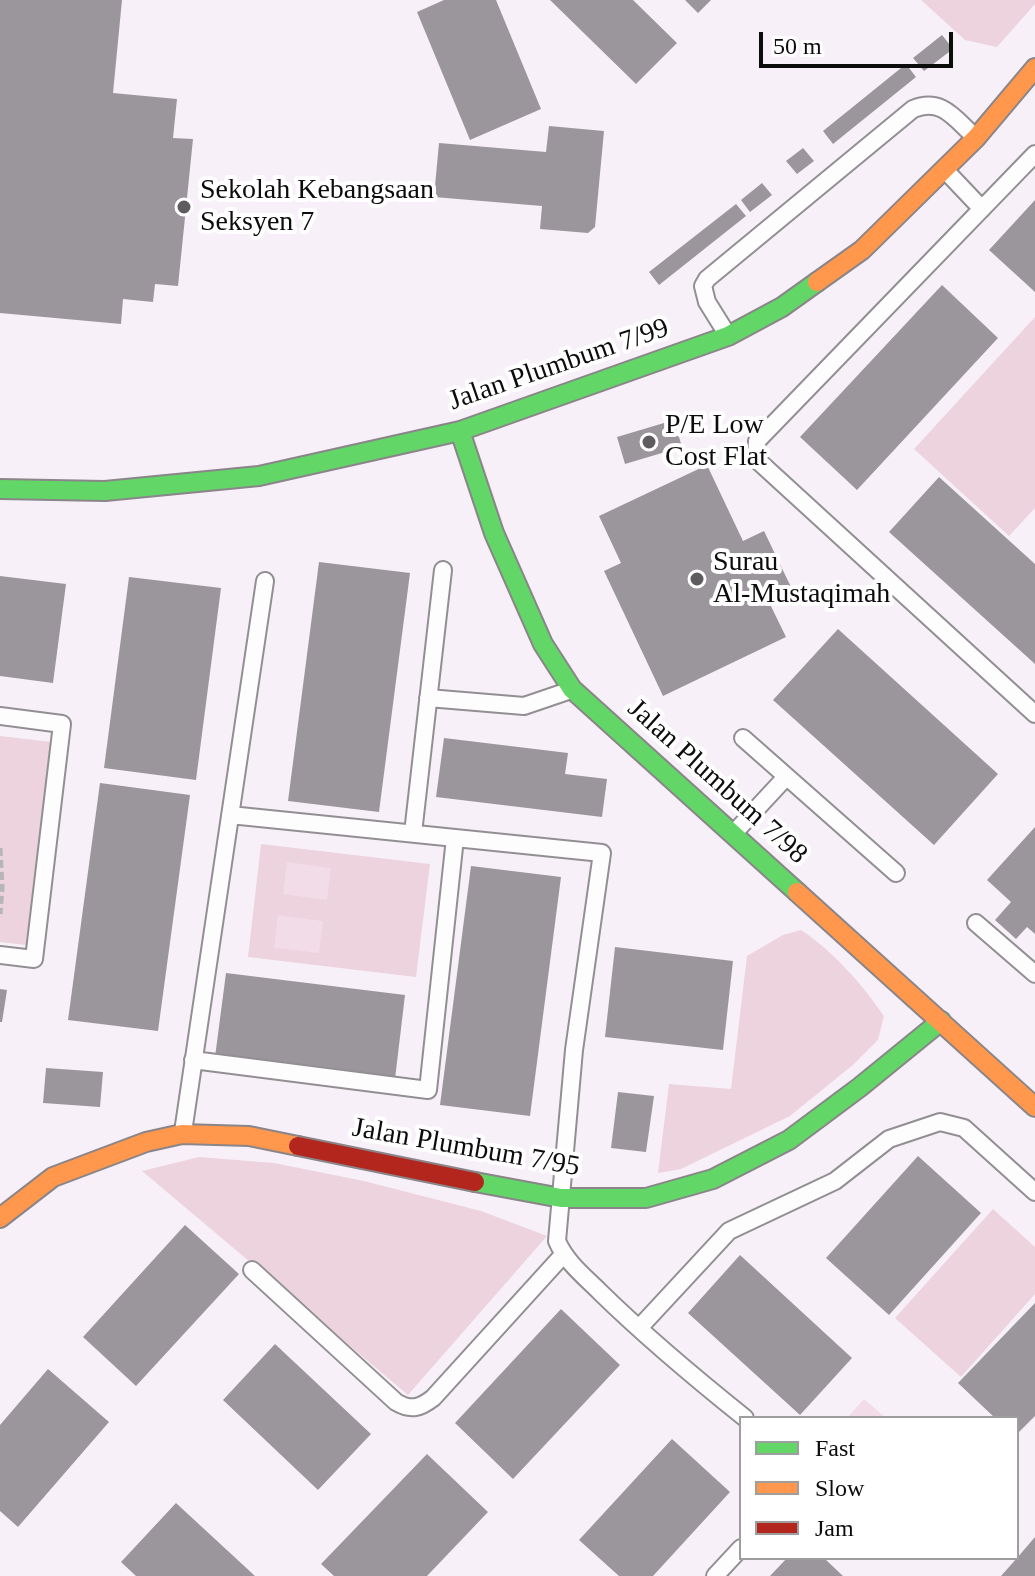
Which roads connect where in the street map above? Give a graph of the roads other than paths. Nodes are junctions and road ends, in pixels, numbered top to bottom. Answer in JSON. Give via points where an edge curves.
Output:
{"nodes":[{"id":1,"x":1035,"y":68,"type":"edge"},
{"id":2,"x":976,"y":138,"type":"junction"},
{"id":3,"x":1035,"y":154,"type":"edge"},
{"id":4,"x":944,"y":169,"type":"junction"},
{"id":5,"x":982,"y":209,"type":"junction"},
{"id":6,"x":728,"y":336,"type":"junction"},
{"id":7,"x":460,"y":431,"type":"junction"},
{"id":8,"x":0,"y":489,"type":"edge"},
{"id":9,"x":443,"y":570,"type":"dead end"},
{"id":10,"x":265,"y":581,"type":"dead end"},
{"id":11,"x":572,"y":689,"type":"junction"},
{"id":12,"x":428,"y":698,"type":"junction"},
{"id":13,"x":1035,"y":714,"type":"edge"},
{"id":14,"x":0,"y":716,"type":"edge"},
{"id":15,"x":743,"y":738,"type":"dead end"},
{"id":16,"x":786,"y":777,"type":"junction"},
{"id":17,"x":230,"y":815,"type":"junction"},
{"id":18,"x":413,"y":833,"type":"junction"},
{"id":19,"x":733,"y":834,"type":"junction"},
{"id":20,"x":455,"y":838,"type":"junction"},
{"id":21,"x":896,"y":873,"type":"dead end"},
{"id":22,"x":976,"y":923,"type":"dead end"},
{"id":23,"x":0,"y":955,"type":"edge"},
{"id":24,"x":1035,"y":974,"type":"edge"},
{"id":25,"x":941,"y":1021,"type":"junction"},
{"id":26,"x":193,"y":1060,"type":"junction"},
{"id":27,"x":1035,"y":1107,"type":"edge"},
{"id":28,"x":182,"y":1134,"type":"junction"},
{"id":29,"x":1035,"y":1192,"type":"edge"},
{"id":30,"x":561,"y":1198,"type":"junction"},
{"id":31,"x":1,"y":1214,"type":"edge"},
{"id":32,"x":563,"y":1255,"type":"junction"},
{"id":33,"x":252,"y":1270,"type":"dead end"},
{"id":34,"x":639,"y":1328,"type":"junction"},
{"id":35,"x":743,"y":1416,"type":"edge"},
{"id":36,"x":739,"y":1550,"type":"edge"},
{"id":37,"x":715,"y":1576,"type":"edge"}],
"edges":[{"from":1,"to":2,"type":"street","name":"Jalan Plumbum 7/99"},
{"from":2,"to":4,"type":"street","name":"Jalan Plumbum 7/99"},
{"from":2,"to":6,"type":"lane","via":[[942,107],[924,104],[913,109],[707,279],[707,302]]},
{"from":3,"to":5,"type":"lane"},
{"from":4,"to":5,"type":"lane"},
{"from":4,"to":6,"type":"street","name":"Jalan Plumbum 7/99","via":[[862,250],[782,307]]},
{"from":5,"to":13,"type":"lane","via":[[757,441],[756,459]]},
{"from":6,"to":7,"type":"street","name":"Jalan Plumbum 7/99"},
{"from":7,"to":8,"type":"street","name":"Jalan Plumbum 7/99","via":[[259,476],[105,491]]},
{"from":7,"to":11,"type":"street","name":"Jalan Plumbum 7/98","via":[[494,533],[543,644]]},
{"from":9,"to":12,"type":"lane"},
{"from":10,"to":17,"type":"lane"},
{"from":11,"to":12,"type":"lane","via":[[524,706]]},
{"from":11,"to":19,"type":"street","name":"Jalan Plumbum 7/98"},
{"from":12,"to":18,"type":"lane"},
{"from":14,"to":23,"type":"lane","via":[[62,724],[34,959]]},
{"from":15,"to":16,"type":"lane"},
{"from":16,"to":19,"type":"lane"},
{"from":16,"to":21,"type":"lane"},
{"from":17,"to":18,"type":"lane"},
{"from":17,"to":26,"type":"lane"},
{"from":18,"to":20,"type":"lane"},
{"from":19,"to":25,"type":"street","name":"Jalan Plumbum 7/98"},
{"from":20,"to":26,"type":"lane","via":[[428,1090]]},
{"from":20,"to":30,"type":"lane","via":[[602,853],[574,1050]]},
{"from":22,"to":24,"type":"lane"},
{"from":25,"to":27,"type":"street","name":"Jalan Plumbum 7/98","via":[[1024,1089]]},
{"from":25,"to":30,"type":"street","name":"Jalan Plumbum 7/95","via":[[789,1140],[713,1179],[646,1198]]},
{"from":26,"to":28,"type":"lane"},
{"from":28,"to":30,"type":"street","name":"Jalan Plumbum 7/95","via":[[249,1136]]},
{"from":28,"to":31,"type":"street","name":"Jalan Plumbum 7/95","via":[[53,1177]]},
{"from":29,"to":34,"type":"lane","via":[[964,1128],[940,1122],[889,1139],[835,1181],[729,1231]]},
{"from":30,"to":32,"type":"lane","via":[[557,1241]]},
{"from":32,"to":33,"type":"lane","via":[[433,1398],[415,1408],[396,1402]]},
{"from":32,"to":34,"type":"lane"},
{"from":34,"to":35,"type":"lane"},
{"from":36,"to":37,"type":"lane"}]}
